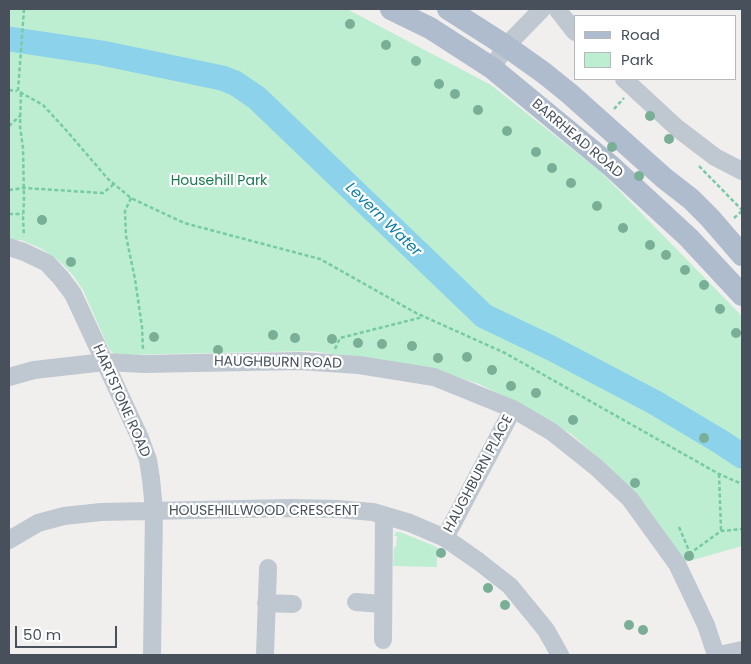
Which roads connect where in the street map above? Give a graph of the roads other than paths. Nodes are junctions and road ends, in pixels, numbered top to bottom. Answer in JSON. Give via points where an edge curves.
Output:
{"nodes":[{"id":1,"x":391,"y":9,"type":"edge"},
{"id":2,"x":444,"y":9,"type":"edge"},
{"id":3,"x":448,"y":9,"type":"edge"},
{"id":4,"x":542,"y":9,"type":"edge"},
{"id":5,"x":557,"y":9,"type":"edge"},
{"id":6,"x":430,"y":28,"type":"junction"},
{"id":7,"x":574,"y":31,"type":"edge"},
{"id":8,"x":506,"y":46,"type":"junction"},
{"id":9,"x":492,"y":68,"type":"junction"},
{"id":10,"x":625,"y":80,"type":"edge"},
{"id":11,"x":742,"y":171,"type":"edge"},
{"id":12,"x":16,"y":250,"type":"edge"},
{"id":13,"x":742,"y":255,"type":"edge"},
{"id":14,"x":742,"y":295,"type":"edge"},
{"id":15,"x":105,"y":362,"type":"junction"},
{"id":16,"x":9,"y":377,"type":"edge"},
{"id":17,"x":513,"y":409,"type":"junction"},
{"id":18,"x":154,"y":510,"type":"junction"},
{"id":19,"x":384,"y":515,"type":"junction"},
{"id":20,"x":445,"y":538,"type":"junction"},
{"id":21,"x":9,"y":540,"type":"edge"},
{"id":22,"x":268,"y":568,"type":"dead end"},
{"id":23,"x":356,"y":602,"type":"dead end"},
{"id":24,"x":266,"y":603,"type":"junction"},
{"id":25,"x":293,"y":604,"type":"dead end"},
{"id":26,"x":382,"y":604,"type":"junction"},
{"id":27,"x":383,"y":640,"type":"dead end"},
{"id":28,"x":742,"y":650,"type":"edge"},
{"id":29,"x":152,"y":655,"type":"edge"},
{"id":30,"x":265,"y":655,"type":"edge"},
{"id":31,"x":560,"y":655,"type":"edge"},
{"id":32,"x":717,"y":655,"type":"edge"}],
"edges":[{"from":1,"to":6,"type":"main road","name":"BARRHEAD ROAD"},
{"from":2,"to":6,"type":"street"},
{"from":3,"to":8,"type":"main road","name":"BARRHEAD ROAD"},
{"from":4,"to":8,"type":"street"},
{"from":5,"to":7,"type":"street"},
{"from":6,"to":9,"type":"main road","name":"BARRHEAD ROAD"},
{"from":8,"to":9,"type":"street"},
{"from":8,"to":13,"type":"main road","name":"BARRHEAD ROAD","via":[[570,94],[691,199]]},
{"from":9,"to":14,"type":"main road","name":"BARRHEAD ROAD","via":[[611,166],[688,238]]},
{"from":10,"to":11,"type":"street","via":[[714,157]]},
{"from":12,"to":15,"type":"street","name":"HARTSTONE ROAD","via":[[47,263],[61,278],[73,294]]},
{"from":15,"to":16,"type":"street","name":"HAUGHBURN ROAD","via":[[34,370]]},
{"from":15,"to":17,"type":"street","name":"HAUGHBURN ROAD","via":[[299,361],[359,365],[434,378]]},
{"from":15,"to":18,"type":"street","name":"HARTSTONE ROAD","via":[[148,460]]},
{"from":17,"to":20,"type":"street","name":"HAUGHBURN PLACE"},
{"from":17,"to":32,"type":"street","name":"HAUGHBURN ROAD","via":[[552,432],[630,499],[677,564]]},
{"from":18,"to":19,"type":"street","name":"HOUSEHILLWOOD CRESCENT","via":[[337,509]]},
{"from":18,"to":21,"type":"street","name":"HOUSEHILLWOOD CRESCENT","via":[[64,516],[38,523]]},
{"from":18,"to":29,"type":"street","name":"HARTSTONE ROAD"},
{"from":19,"to":20,"type":"street","name":"HOUSEHILLWOOD CRESCENT"},
{"from":19,"to":26,"type":"street"},
{"from":20,"to":31,"type":"street","name":"HOUSEHILLWOOD CRESCENT","via":[[510,586],[546,630]]},
{"from":22,"to":24,"type":"street"},
{"from":23,"to":26,"type":"street"},
{"from":24,"to":25,"type":"street"},
{"from":24,"to":30,"type":"street"},
{"from":26,"to":27,"type":"street"},
{"from":28,"to":32,"type":"street"}]}
